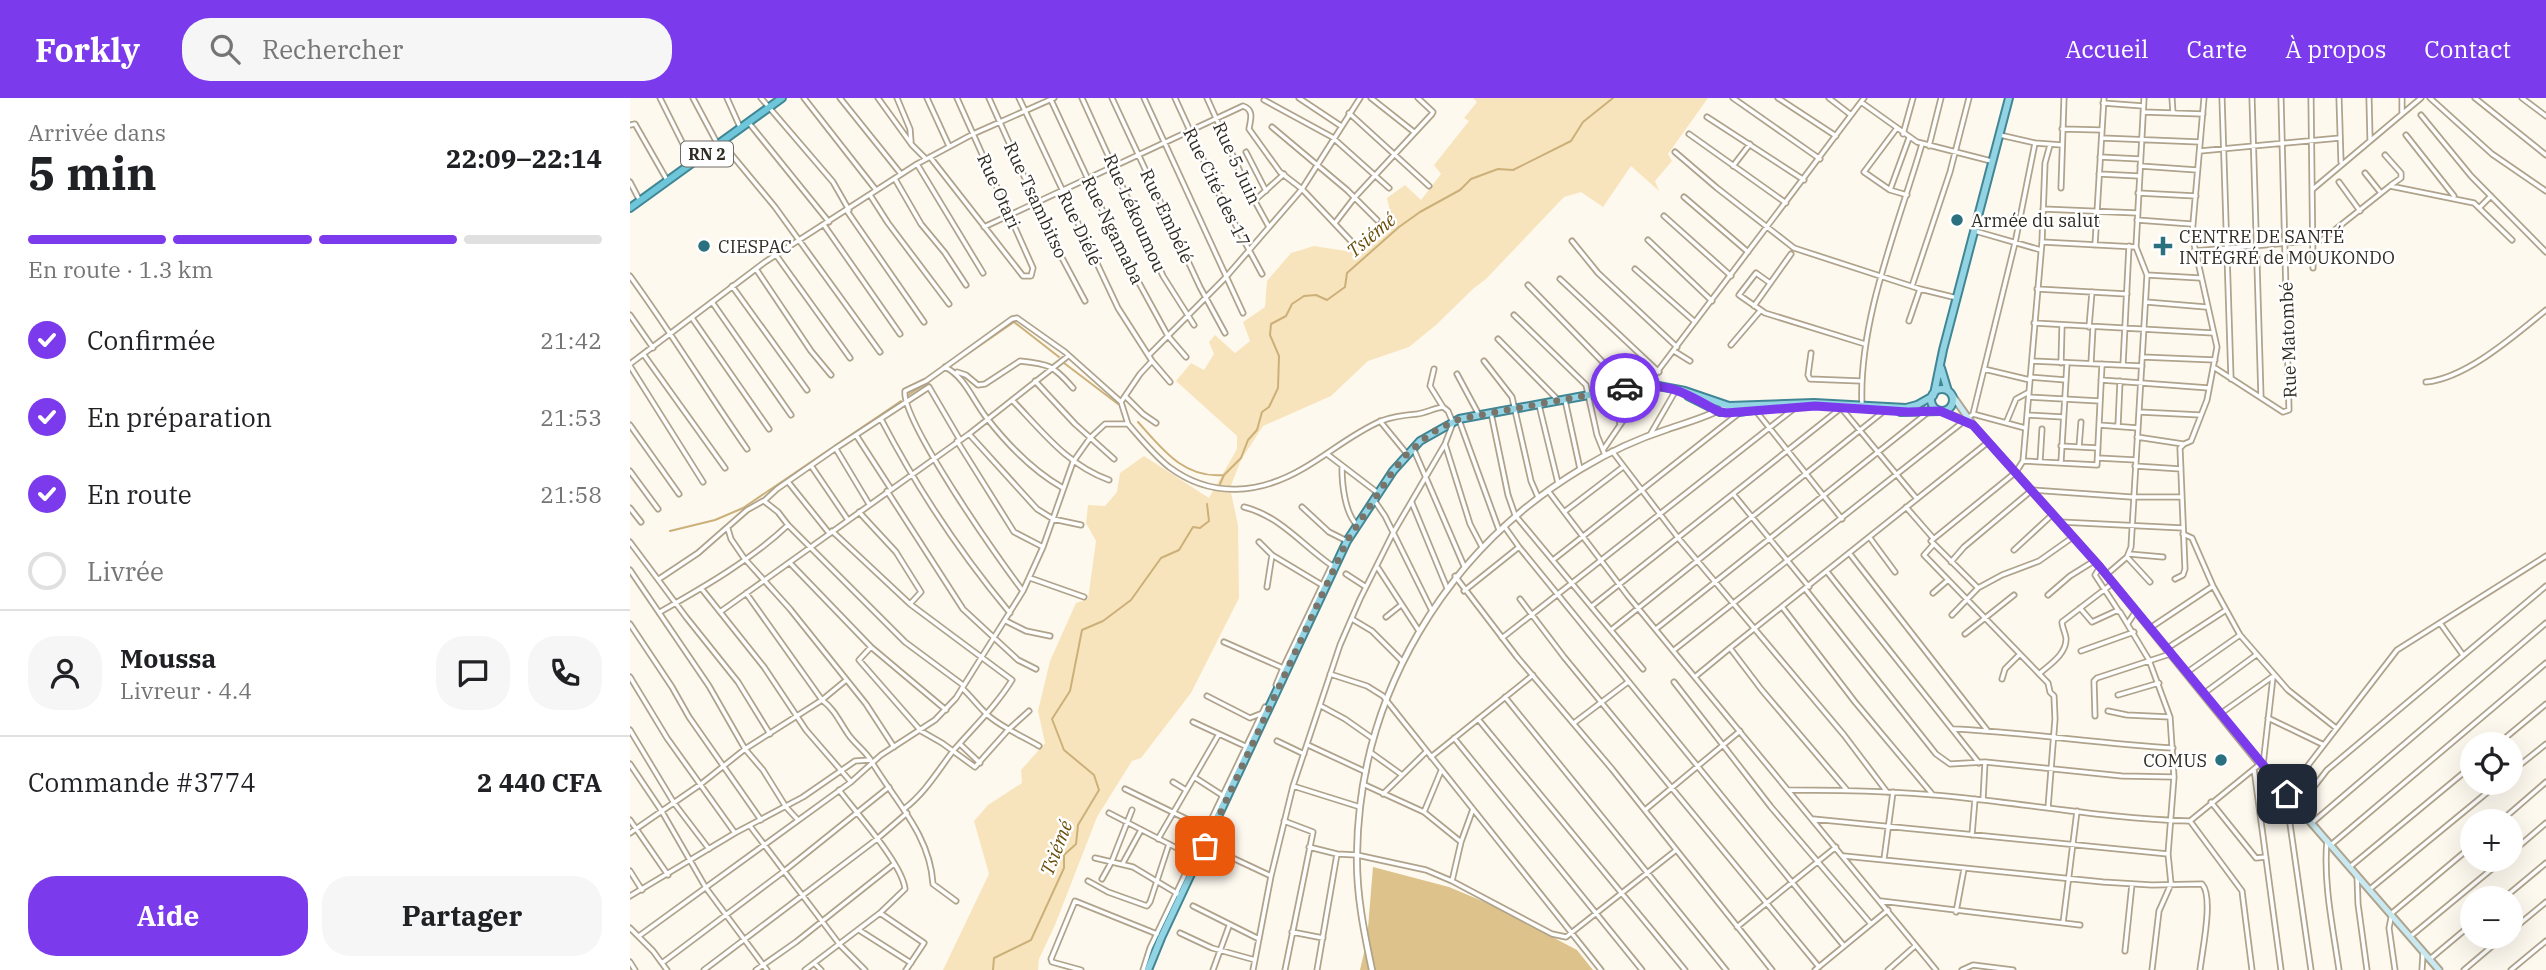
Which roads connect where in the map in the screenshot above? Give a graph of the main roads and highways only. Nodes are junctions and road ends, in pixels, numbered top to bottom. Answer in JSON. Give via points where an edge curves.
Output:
{"nodes":[{"id":1,"x":782,"y":98,"type":"edge"},
{"id":2,"x":2009,"y":98,"type":"edge"},
{"id":3,"x":630,"y":208,"type":"edge"},
{"id":4,"x":1941,"y":359,"type":"junction"},
{"id":5,"x":1676,"y":390,"type":"junction"},
{"id":6,"x":1950,"y":393,"type":"junction"},
{"id":7,"x":1933,"y":395,"type":"junction"},
{"id":8,"x":1727,"y":408,"type":"junction"},
{"id":9,"x":1941,"y":411,"type":"junction"},
{"id":10,"x":1969,"y":417,"type":"junction"},
{"id":11,"x":1148,"y":970,"type":"edge"},
{"id":12,"x":2439,"y":970,"type":"edge"}],
"edges":[{"from":1,"to":3,"type":"highway","number":"RN 2"},
{"from":2,"to":4,"type":"main road"},
{"from":4,"to":6,"type":"main road"},
{"from":4,"to":7,"type":"main road"},
{"from":5,"to":8,"type":"main road"},
{"from":5,"to":8,"type":"main road","via":[[1717,411]]},
{"from":5,"to":11,"type":"main road","via":[[1648,384],[1479,415],[1431,433],[1407,454],[1334,566]]},
{"from":6,"to":7,"type":"main road","via":[[1941,390]]},
{"from":6,"to":9,"type":"main road","via":[[1952,404]]},
{"from":6,"to":10,"type":"main road"},
{"from":7,"to":8,"type":"main road","via":[[1906,408],[1814,403]]},
{"from":7,"to":9,"type":"main road","via":[[1933,405]]},
{"from":8,"to":9,"type":"main road","via":[[1739,412],[1796,407]]},
{"from":9,"to":10,"type":"main road"},
{"from":10,"to":12,"type":"main road","via":[[2100,567],[2259,766],[2299,806]]}]}
